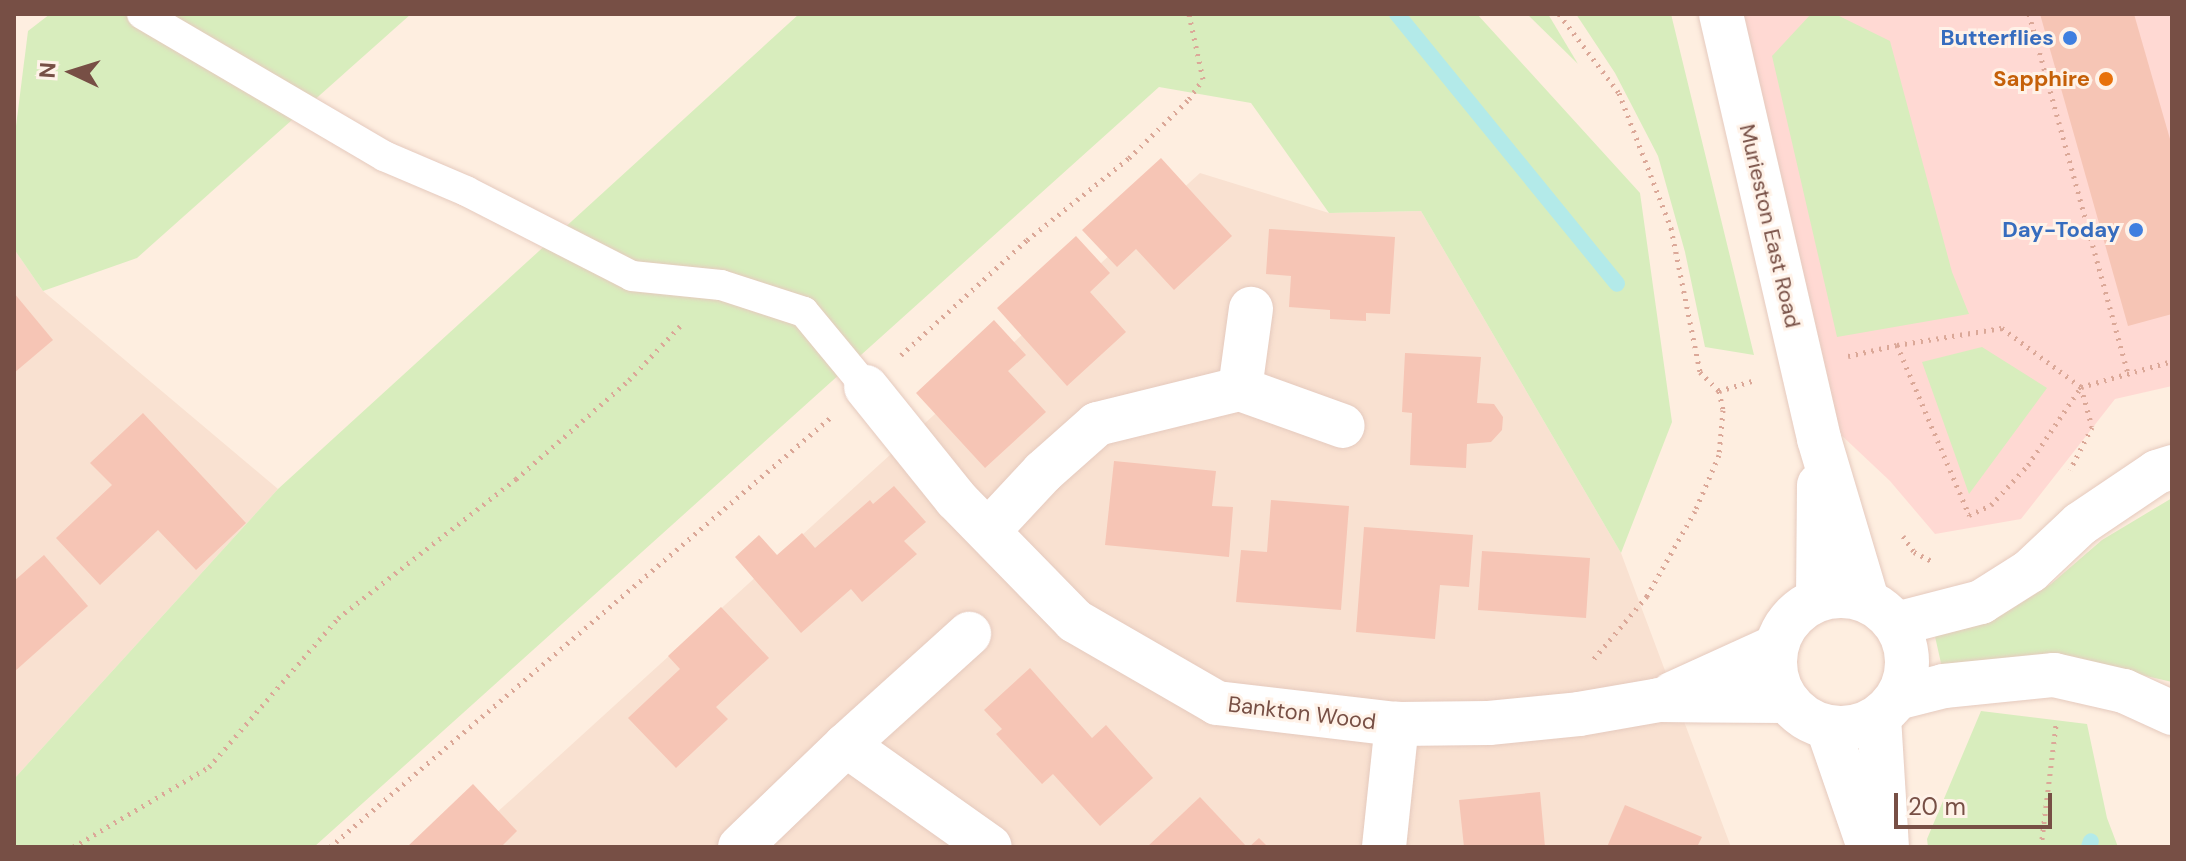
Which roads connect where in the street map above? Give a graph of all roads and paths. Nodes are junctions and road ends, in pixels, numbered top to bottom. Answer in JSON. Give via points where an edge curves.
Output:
{"nodes":[{"id":1,"x":142,"y":14,"type":"edge"},
{"id":2,"x":1189,"y":14,"type":"edge"},
{"id":3,"x":1559,"y":14,"type":"edge"},
{"id":4,"x":1721,"y":14,"type":"edge"},
{"id":5,"x":2029,"y":14,"type":"edge"},
{"id":6,"x":718,"y":285,"type":"junction"},
{"id":7,"x":1251,"y":309,"type":"dead end"},
{"id":8,"x":1897,"y":345,"type":"junction"},
{"id":9,"x":1844,"y":357,"type":"dead end"},
{"id":10,"x":2172,"y":361,"type":"edge"},
{"id":11,"x":2128,"y":374,"type":"junction"},
{"id":12,"x":1761,"y":379,"type":"dead end"},
{"id":13,"x":866,"y":387,"type":"junction"},
{"id":14,"x":2081,"y":387,"type":"junction"},
{"id":15,"x":1240,"y":389,"type":"junction"},
{"id":16,"x":1719,"y":391,"type":"junction"},
{"id":17,"x":1343,"y":426,"type":"dead end"},
{"id":18,"x":1819,"y":439,"type":"junction"},
{"id":19,"x":2172,"y":467,"type":"edge"},
{"id":20,"x":1895,"y":526,"type":"dead end"},
{"id":21,"x":988,"y":531,"type":"junction"},
{"id":22,"x":1936,"y":564,"type":"dead end"},
{"id":23,"x":1818,"y":599,"type":"junction"},
{"id":24,"x":1882,"y":612,"type":"junction"},
{"id":25,"x":969,"y":634,"type":"dead end"},
{"id":26,"x":1775,"y":647,"type":"junction"},
{"id":27,"x":1659,"y":700,"type":"junction"},
{"id":28,"x":1786,"y":701,"type":"junction"},
{"id":29,"x":1888,"y":708,"type":"junction"},
{"id":30,"x":2172,"y":713,"type":"edge"},
{"id":31,"x":1579,"y":714,"type":"junction"},
{"id":32,"x":1397,"y":724,"type":"junction"},
{"id":33,"x":1828,"y":728,"type":"junction"},
{"id":34,"x":846,"y":745,"type":"junction"},
{"id":35,"x":73,"y":847,"type":"edge"},
{"id":36,"x":330,"y":847,"type":"edge"},
{"id":37,"x":740,"y":847,"type":"edge"},
{"id":38,"x":990,"y":847,"type":"edge"},
{"id":39,"x":1384,"y":847,"type":"edge"},
{"id":40,"x":1869,"y":847,"type":"edge"},
{"id":41,"x":1887,"y":847,"type":"edge"}],
"edges":[{"from":1,"to":6,"type":"lane","via":[[384,156],[466,191],[632,276]]},
{"from":2,"to":13,"type":"path","via":[[1203,79],[1189,99],[1129,158],[1027,240]]},
{"from":3,"to":16,"type":"path","via":[[1619,93],[1671,228],[1700,372]]},
{"from":4,"to":18,"type":"street","name":"Murieston East Road"},
{"from":5,"to":11,"type":"path"},
{"from":6,"to":13,"type":"lane","via":[[804,312]]},
{"from":6,"to":35,"type":"path","via":[[629,380],[516,479],[338,618],[209,767]]},
{"from":7,"to":15,"type":"street"},
{"from":8,"to":9,"type":"path"},
{"from":8,"to":14,"type":"path","via":[[2002,328]]},
{"from":8,"to":14,"type":"path","via":[[1969,515],[1991,505],[2028,465]]},
{"from":10,"to":11,"type":"path"},
{"from":11,"to":14,"type":"path"},
{"from":12,"to":16,"type":"path"},
{"from":13,"to":21,"type":"street","name":"Bankton Wood"},
{"from":13,"to":36,"type":"path"},
{"from":15,"to":17,"type":"street"},
{"from":15,"to":21,"type":"street","via":[[1097,424]]},
{"from":16,"to":31,"type":"path","via":[[1724,434],[1695,511],[1647,596],[1590,663]]},
{"from":18,"to":23,"type":"street","name":"Murieston East Road"},
{"from":18,"to":24,"type":"street","name":"Murieston East Road"},
{"from":19,"to":24,"type":"street","via":[[2080,524],[2030,571],[1981,602]]},
{"from":20,"to":22,"type":"path","via":[[1914,552]]},
{"from":21,"to":32,"type":"street","name":"Bankton Wood","via":[[1075,621],[1217,703]]},
{"from":23,"to":24,"type":"street","via":[[1843,595]]},
{"from":23,"to":26,"type":"street","via":[[1799,610]]},
{"from":24,"to":29,"type":"street","via":[[1908,661],[1905,681]]},
{"from":25,"to":34,"type":"street"},
{"from":26,"to":27,"type":"street"},
{"from":26,"to":28,"type":"street","via":[[1775,675]]},
{"from":27,"to":28,"type":"street"},
{"from":27,"to":31,"type":"street","name":"Bankton Wood"},
{"from":28,"to":33,"type":"street","via":[[1805,718]]},
{"from":29,"to":30,"type":"street","via":[[1944,686],[2054,675],[2124,691]]},
{"from":29,"to":33,"type":"street","via":[[1864,725]]},
{"from":29,"to":41,"type":"street"},
{"from":31,"to":32,"type":"street","name":"Bankton Wood","via":[[1489,723]]},
{"from":32,"to":39,"type":"street"},
{"from":33,"to":40,"type":"street"},
{"from":34,"to":37,"type":"street"},
{"from":34,"to":38,"type":"street"}]}
